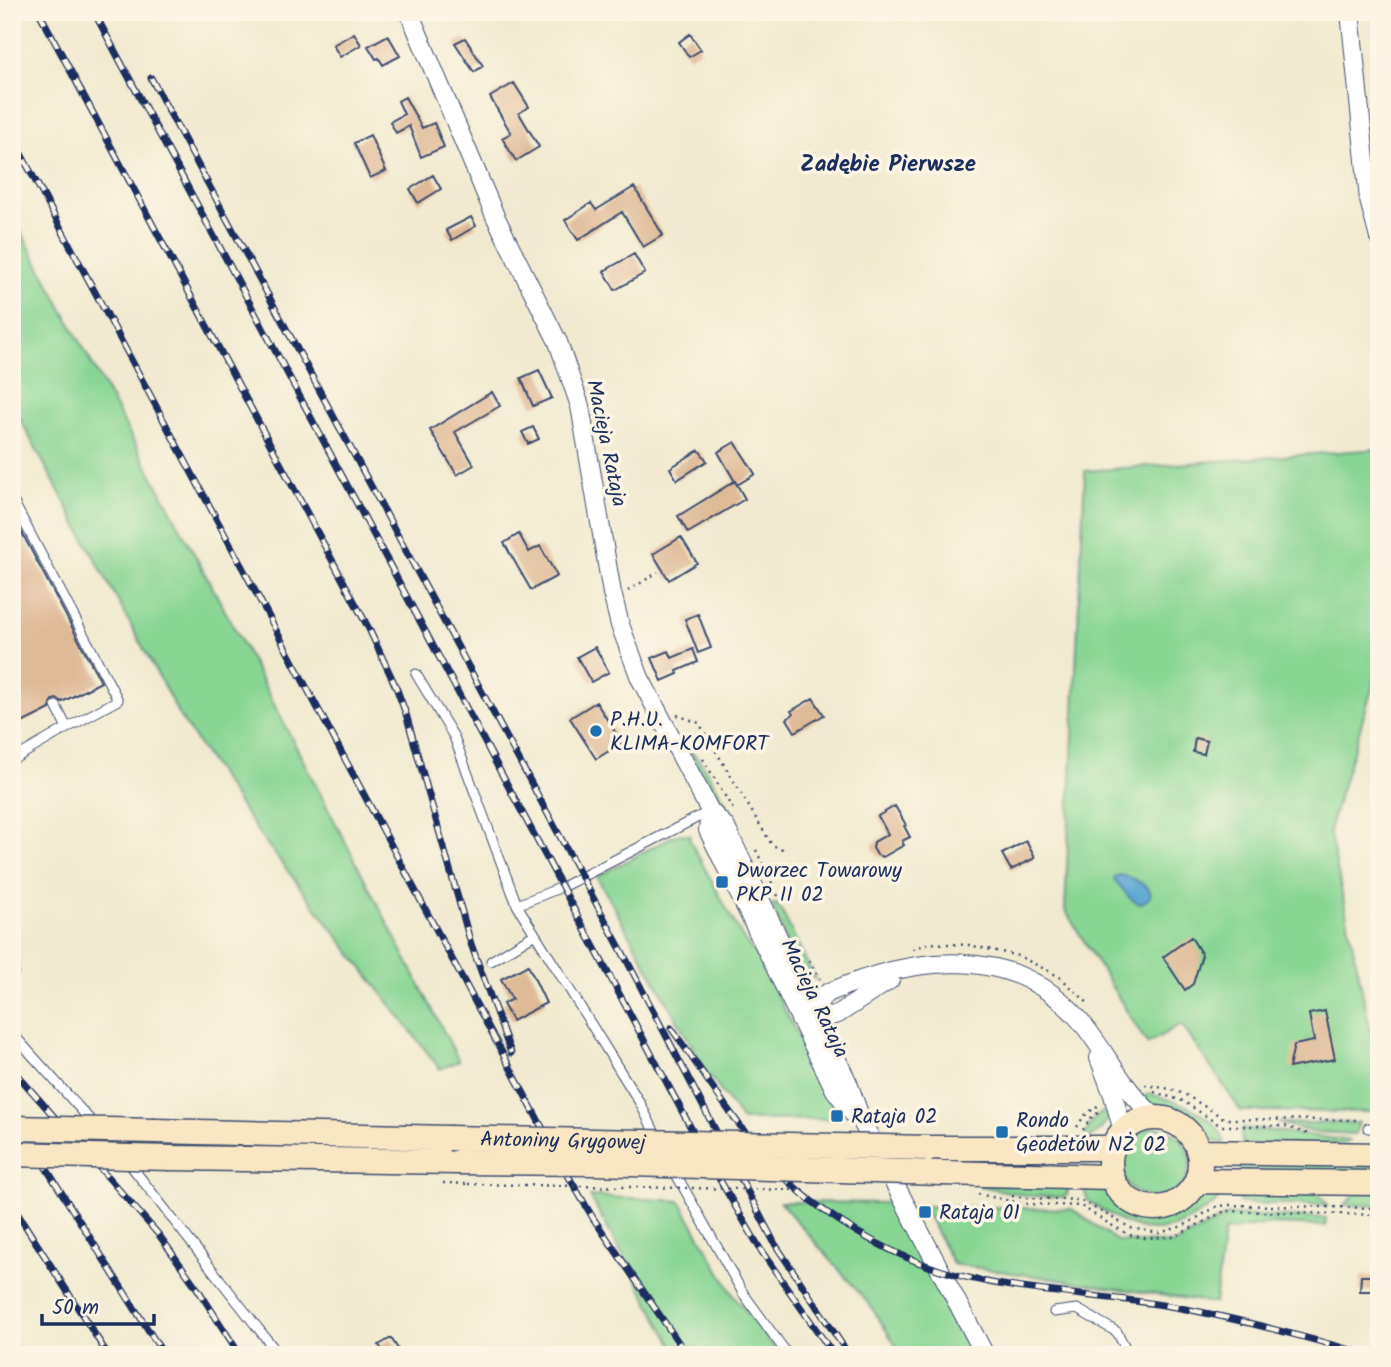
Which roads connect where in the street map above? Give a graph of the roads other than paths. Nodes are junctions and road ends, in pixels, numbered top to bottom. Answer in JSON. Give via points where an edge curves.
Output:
{"nodes":[{"id":1,"x":410,"y":12,"type":"edge"},
{"id":2,"x":1350,"y":12,"type":"edge"},
{"id":3,"x":1379,"y":238,"type":"edge"},
{"id":4,"x":12,"y":499,"type":"edge"},
{"id":5,"x":416,"y":674,"type":"dead end"},
{"id":6,"x":56,"y":706,"type":"dead end"},
{"id":7,"x":67,"y":728,"type":"junction"},
{"id":8,"x":12,"y":760,"type":"edge"},
{"id":9,"x":710,"y":811,"type":"junction"},
{"id":10,"x":517,"y":905,"type":"junction"},
{"id":11,"x":535,"y":934,"type":"junction"},
{"id":12,"x":491,"y":961,"type":"dead end"},
{"id":13,"x":807,"y":1016,"type":"junction"},
{"id":14,"x":12,"y":1033,"type":"edge"},
{"id":15,"x":1120,"y":1091,"type":"junction"},
{"id":16,"x":1157,"y":1118,"type":"junction"},
{"id":17,"x":1368,"y":1124,"type":"road end"},
{"id":18,"x":12,"y":1128,"type":"edge"},
{"id":19,"x":1379,"y":1129,"type":"edge"},
{"id":20,"x":1117,"y":1140,"type":"junction"},
{"id":21,"x":1199,"y":1152,"type":"junction"},
{"id":22,"x":12,"y":1154,"type":"edge"},
{"id":23,"x":1379,"y":1155,"type":"edge"},
{"id":24,"x":1112,"y":1177,"type":"junction"},
{"id":25,"x":1197,"y":1181,"type":"junction"},
{"id":26,"x":1379,"y":1183,"type":"edge"},
{"id":27,"x":1054,"y":1312,"type":"dead end"},
{"id":28,"x":279,"y":1355,"type":"edge"},
{"id":29,"x":788,"y":1355,"type":"edge"},
{"id":30,"x":985,"y":1355,"type":"edge"},
{"id":31,"x":1129,"y":1355,"type":"edge"}],
"edges":[{"from":1,"to":9,"type":"street","name":"Macieja Rataja","via":[[495,216],[558,342],[580,406],[620,625],[640,678]]},
{"from":2,"to":3,"type":"street","via":[[1369,200]]},
{"from":4,"to":7,"type":"lane","via":[[118,700]]},
{"from":5,"to":10,"type":"lane","via":[[454,737]]},
{"from":6,"to":7,"type":"lane"},
{"from":7,"to":8,"type":"lane"},
{"from":9,"to":10,"type":"lane","via":[[562,887]]},
{"from":9,"to":13,"type":"street","name":"Macieja Rataja","via":[[725,826]]},
{"from":10,"to":11,"type":"lane"},
{"from":11,"to":12,"type":"lane"},
{"from":11,"to":29,"type":"lane","via":[[639,1103],[743,1293]]},
{"from":13,"to":15,"type":"street","via":[[827,992],[878,975],[944,962],[971,963],[1036,983],[1058,999],[1087,1029]]},
{"from":13,"to":30,"type":"street","name":"Macieja Rataja","via":[[848,1083],[862,1122]]},
{"from":14,"to":28,"type":"lane","via":[[137,1173]]},
{"from":15,"to":16,"type":"street"},
{"from":15,"to":20,"type":"street"},
{"from":16,"to":20,"type":"street","via":[[1143,1119]]},
{"from":16,"to":21,"type":"street","via":[[1184,1128]]},
{"from":17,"to":19,"type":"lane"},
{"from":18,"to":20,"type":"street","name":"Antoniny Grygowej","bridge":true,"via":[[929,1148]]},
{"from":20,"to":24,"type":"street","via":[[1110,1158]]},
{"from":21,"to":23,"type":"street"},
{"from":21,"to":25,"type":"street"},
{"from":22,"to":24,"type":"street","name":"Antoniny Grygowej","bridge":true,"via":[[463,1173],[594,1163]]},
{"from":24,"to":25,"type":"street","via":[[1128,1199],[1153,1209],[1180,1201]]},
{"from":25,"to":26,"type":"street"},
{"from":27,"to":31,"type":"lane","via":[[1077,1309],[1117,1332]]}]}
